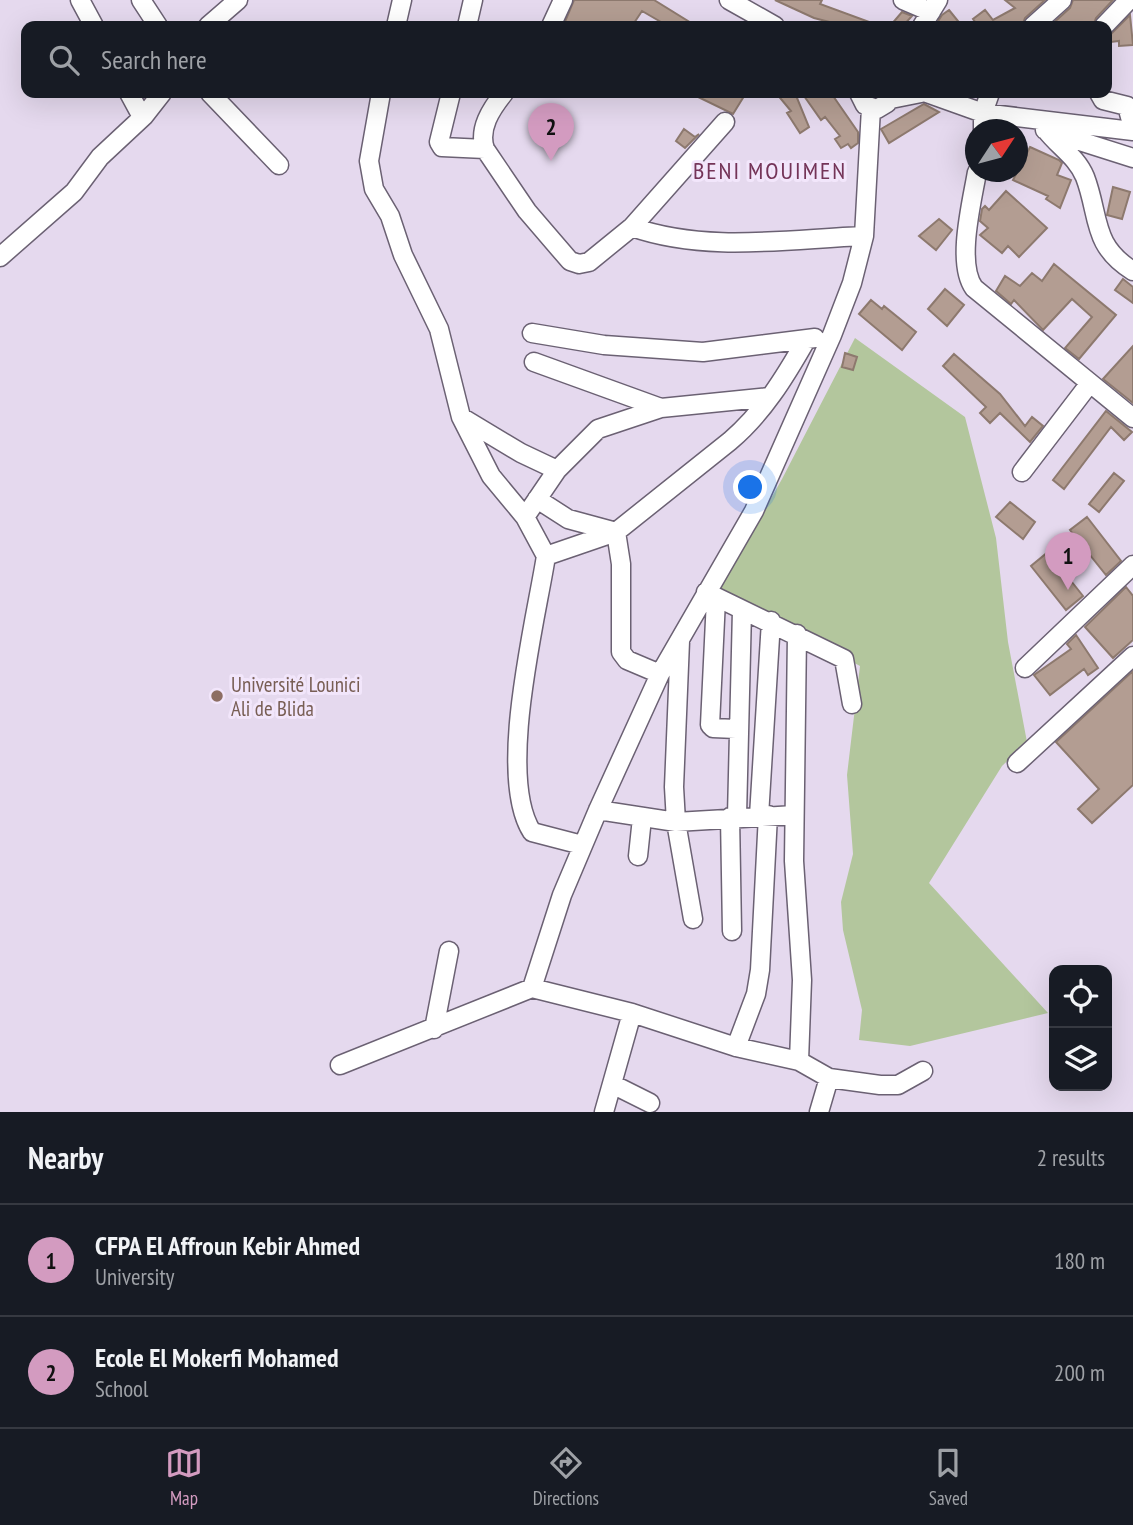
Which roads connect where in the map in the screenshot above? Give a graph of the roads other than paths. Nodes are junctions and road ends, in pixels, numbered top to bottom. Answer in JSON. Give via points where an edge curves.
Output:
{"nodes":[{"id":1,"x":80,"y":0,"type":"edge"},
{"id":2,"x":141,"y":0,"type":"edge"},
{"id":3,"x":238,"y":0,"type":"edge"},
{"id":4,"x":402,"y":0,"type":"edge"},
{"id":5,"x":473,"y":0,"type":"edge"},
{"id":6,"x":563,"y":0,"type":"edge"},
{"id":7,"x":729,"y":0,"type":"edge"},
{"id":8,"x":903,"y":0,"type":"edge"},
{"id":9,"x":1062,"y":0,"type":"edge"},
{"id":10,"x":1129,"y":0,"type":"edge"},
{"id":11,"x":931,"y":13,"type":"edge"},
{"id":12,"x":91,"y":21,"type":"edge"},
{"id":13,"x":155,"y":21,"type":"edge"},
{"id":14,"x":214,"y":21,"type":"edge"},
{"id":15,"x":397,"y":21,"type":"edge"},
{"id":16,"x":468,"y":21,"type":"edge"},
{"id":17,"x":553,"y":21,"type":"edge"},
{"id":18,"x":766,"y":21,"type":"edge"},
{"id":19,"x":1039,"y":21,"type":"edge"},
{"id":20,"x":1109,"y":21,"type":"edge"},
{"id":21,"x":132,"y":98,"type":"edge"},
{"id":22,"x":158,"y":98,"type":"edge"},
{"id":23,"x":215,"y":98,"type":"edge"},
{"id":24,"x":380,"y":98,"type":"edge"},
{"id":25,"x":450,"y":98,"type":"edge"},
{"id":26,"x":501,"y":98,"type":"edge"},
{"id":27,"x":862,"y":98,"type":"edge"},
{"id":28,"x":890,"y":98,"type":"edge"},
{"id":29,"x":937,"y":98,"type":"edge"},
{"id":30,"x":989,"y":98,"type":"edge"},
{"id":31,"x":1102,"y":98,"type":"edge"},
{"id":32,"x":872,"y":108,"type":"junction"},
{"id":33,"x":142,"y":117,"type":"junction"},
{"id":34,"x":1012,"y":118,"type":"junction"},
{"id":35,"x":979,"y":119,"type":"edge"},
{"id":36,"x":984,"y":119,"type":"edge"},
{"id":37,"x":1002,"y":119,"type":"edge"},
{"id":38,"x":725,"y":122,"type":"dead end"},
{"id":39,"x":1046,"y":130,"type":"junction"},
{"id":40,"x":1133,"y":130,"type":"edge"},
{"id":41,"x":485,"y":149,"type":"junction"},
{"id":42,"x":1133,"y":158,"type":"edge"},
{"id":43,"x":279,"y":165,"type":"dead end"},
{"id":44,"x":976,"y":182,"type":"edge"},
{"id":45,"x":632,"y":227,"type":"junction"},
{"id":46,"x":864,"y":236,"type":"junction"},
{"id":47,"x":0,"y":257,"type":"edge"},
{"id":48,"x":1133,"y":271,"type":"edge"},
{"id":49,"x":532,"y":334,"type":"dead end"},
{"id":50,"x":832,"y":335,"type":"junction"},
{"id":51,"x":806,"y":340,"type":"junction"},
{"id":52,"x":534,"y":362,"type":"dead end"},
{"id":53,"x":1090,"y":383,"type":"junction"},
{"id":54,"x":770,"y":397,"type":"junction"},
{"id":55,"x":661,"y":408,"type":"junction"},
{"id":56,"x":461,"y":417,"type":"junction"},
{"id":57,"x":1133,"y":418,"type":"edge"},
{"id":58,"x":557,"y":470,"type":"junction"},
{"id":59,"x":1022,"y":472,"type":"dead end"},
{"id":60,"x":537,"y":499,"type":"junction"},
{"id":61,"x":525,"y":517,"type":"junction"},
{"id":62,"x":616,"y":532,"type":"junction"},
{"id":63,"x":546,"y":556,"type":"junction"},
{"id":64,"x":1133,"y":565,"type":"edge"},
{"id":65,"x":711,"y":596,"type":"junction"},
{"id":66,"x":742,"y":611,"type":"junction"},
{"id":67,"x":771,"y":621,"type":"junction"},
{"id":68,"x":797,"y":634,"type":"junction"},
{"id":69,"x":680,"y":637,"type":"junction"},
{"id":70,"x":1133,"y":656,"type":"edge"},
{"id":71,"x":1026,"y":668,"type":"dead end"},
{"id":72,"x":660,"y":674,"type":"junction"},
{"id":73,"x":852,"y":704,"type":"dead end"},
{"id":74,"x":737,"y":729,"type":"junction"},
{"id":75,"x":1017,"y":763,"type":"dead end"},
{"id":76,"x":597,"y":810,"type":"junction"},
{"id":77,"x":764,"y":815,"type":"junction"},
{"id":78,"x":794,"y":816,"type":"junction"},
{"id":79,"x":733,"y":817,"type":"junction"},
{"id":80,"x":642,"y":818,"type":"junction"},
{"id":81,"x":676,"y":822,"type":"junction"},
{"id":82,"x":582,"y":845,"type":"junction"},
{"id":83,"x":638,"y":856,"type":"dead end"},
{"id":84,"x":693,"y":919,"type":"dead end"},
{"id":85,"x":732,"y":932,"type":"dead end"},
{"id":86,"x":449,"y":951,"type":"dead end"},
{"id":87,"x":532,"y":988,"type":"junction"},
{"id":88,"x":632,"y":1013,"type":"junction"},
{"id":89,"x":435,"y":1029,"type":"junction"},
{"id":90,"x":736,"y":1047,"type":"junction"},
{"id":91,"x":799,"y":1061,"type":"junction"},
{"id":92,"x":340,"y":1065,"type":"dead end"},
{"id":93,"x":923,"y":1071,"type":"dead end"},
{"id":94,"x":828,"y":1078,"type":"junction"},
{"id":95,"x":614,"y":1086,"type":"junction"},
{"id":96,"x":650,"y":1103,"type":"dead end"},
{"id":97,"x":604,"y":1112,"type":"edge"},
{"id":98,"x":819,"y":1112,"type":"edge"}],
"edges":[{"from":1,"to":12,"type":"street"},
{"from":2,"to":13,"type":"street"},
{"from":3,"to":14,"type":"street"},
{"from":4,"to":15,"type":"street"},
{"from":5,"to":16,"type":"street"},
{"from":6,"to":17,"type":"street"},
{"from":7,"to":18,"type":"street"},
{"from":8,"to":11,"type":"street"},
{"from":9,"to":19,"type":"street"},
{"from":10,"to":20,"type":"street"},
{"from":21,"to":33,"type":"street"},
{"from":22,"to":33,"type":"street"},
{"from":23,"to":43,"type":"street"},
{"from":24,"to":56,"type":"street","via":[[370,175],[439,329]]},
{"from":25,"to":41,"type":"street","via":[[439,142],[442,147]]},
{"from":26,"to":41,"type":"street","via":[[484,128]]},
{"from":27,"to":32,"type":"street"},
{"from":28,"to":32,"type":"street","via":[[883,107]]},
{"from":29,"to":35,"type":"street"},
{"from":30,"to":36,"type":"street"},
{"from":31,"to":40,"type":"street","via":[[1127,106]]},
{"from":32,"to":46,"type":"street"},
{"from":33,"to":47,"type":"street","via":[[100,157],[74,192]]},
{"from":34,"to":37,"type":"street"},
{"from":34,"to":39,"type":"street"},
{"from":34,"to":40,"type":"street"},
{"from":38,"to":45,"type":"street"},
{"from":39,"to":42,"type":"street"},
{"from":39,"to":48,"type":"street","via":[[1081,169],[1100,238],[1111,254]]},
{"from":41,"to":45,"type":"street","via":[[527,211],[570,261],[589,262]]},
{"from":44,"to":53,"type":"street","via":[[965,261],[967,279]]},
{"from":45,"to":46,"type":"street","via":[[698,243]]},
{"from":46,"to":50,"type":"street"},
{"from":49,"to":51,"type":"street","via":[[703,352]]},
{"from":50,"to":51,"type":"street"},
{"from":50,"to":65,"type":"street"},
{"from":51,"to":54,"type":"street"},
{"from":52,"to":55,"type":"street"},
{"from":53,"to":57,"type":"street"},
{"from":53,"to":59,"type":"street"},
{"from":54,"to":55,"type":"street"},
{"from":54,"to":62,"type":"street","via":[[746,428]]},
{"from":55,"to":58,"type":"street","via":[[598,429]]},
{"from":56,"to":58,"type":"street"},
{"from":56,"to":61,"type":"street","via":[[491,476]]},
{"from":58,"to":60,"type":"street"},
{"from":60,"to":61,"type":"street"},
{"from":60,"to":62,"type":"street","via":[[568,519]]},
{"from":61,"to":63,"type":"street"},
{"from":62,"to":63,"type":"street"},
{"from":62,"to":72,"type":"street","via":[[621,564],[621,652],[628,660]]},
{"from":63,"to":82,"type":"street","via":[[517,727],[520,782],[532,832]]},
{"from":64,"to":71,"type":"street"},
{"from":65,"to":66,"type":"street"},
{"from":65,"to":69,"type":"street"},
{"from":65,"to":74,"type":"street","via":[[710,725]]},
{"from":66,"to":67,"type":"street"},
{"from":66,"to":74,"type":"street"},
{"from":67,"to":68,"type":"street"},
{"from":67,"to":77,"type":"street"},
{"from":68,"to":73,"type":"street","via":[[846,661]]},
{"from":68,"to":78,"type":"street"},
{"from":69,"to":72,"type":"street"},
{"from":69,"to":81,"type":"street"},
{"from":70,"to":75,"type":"street"},
{"from":72,"to":76,"type":"street"},
{"from":74,"to":79,"type":"street"},
{"from":76,"to":80,"type":"street"},
{"from":76,"to":82,"type":"street"},
{"from":77,"to":78,"type":"street"},
{"from":77,"to":79,"type":"street"},
{"from":77,"to":90,"type":"street","via":[[760,970],[756,995]]},
{"from":78,"to":91,"type":"street","via":[[802,981]]},
{"from":79,"to":81,"type":"street"},
{"from":79,"to":85,"type":"street"},
{"from":80,"to":81,"type":"street"},
{"from":80,"to":83,"type":"street"},
{"from":81,"to":84,"type":"street"},
{"from":82,"to":87,"type":"street"},
{"from":86,"to":89,"type":"street"},
{"from":87,"to":88,"type":"street"},
{"from":87,"to":89,"type":"street"},
{"from":88,"to":90,"type":"street"},
{"from":88,"to":95,"type":"street"},
{"from":89,"to":92,"type":"street"},
{"from":90,"to":91,"type":"street"},
{"from":91,"to":94,"type":"street"},
{"from":93,"to":94,"type":"street","via":[[891,1086]]},
{"from":94,"to":98,"type":"street"},
{"from":95,"to":96,"type":"street"},
{"from":95,"to":97,"type":"street"}]}
